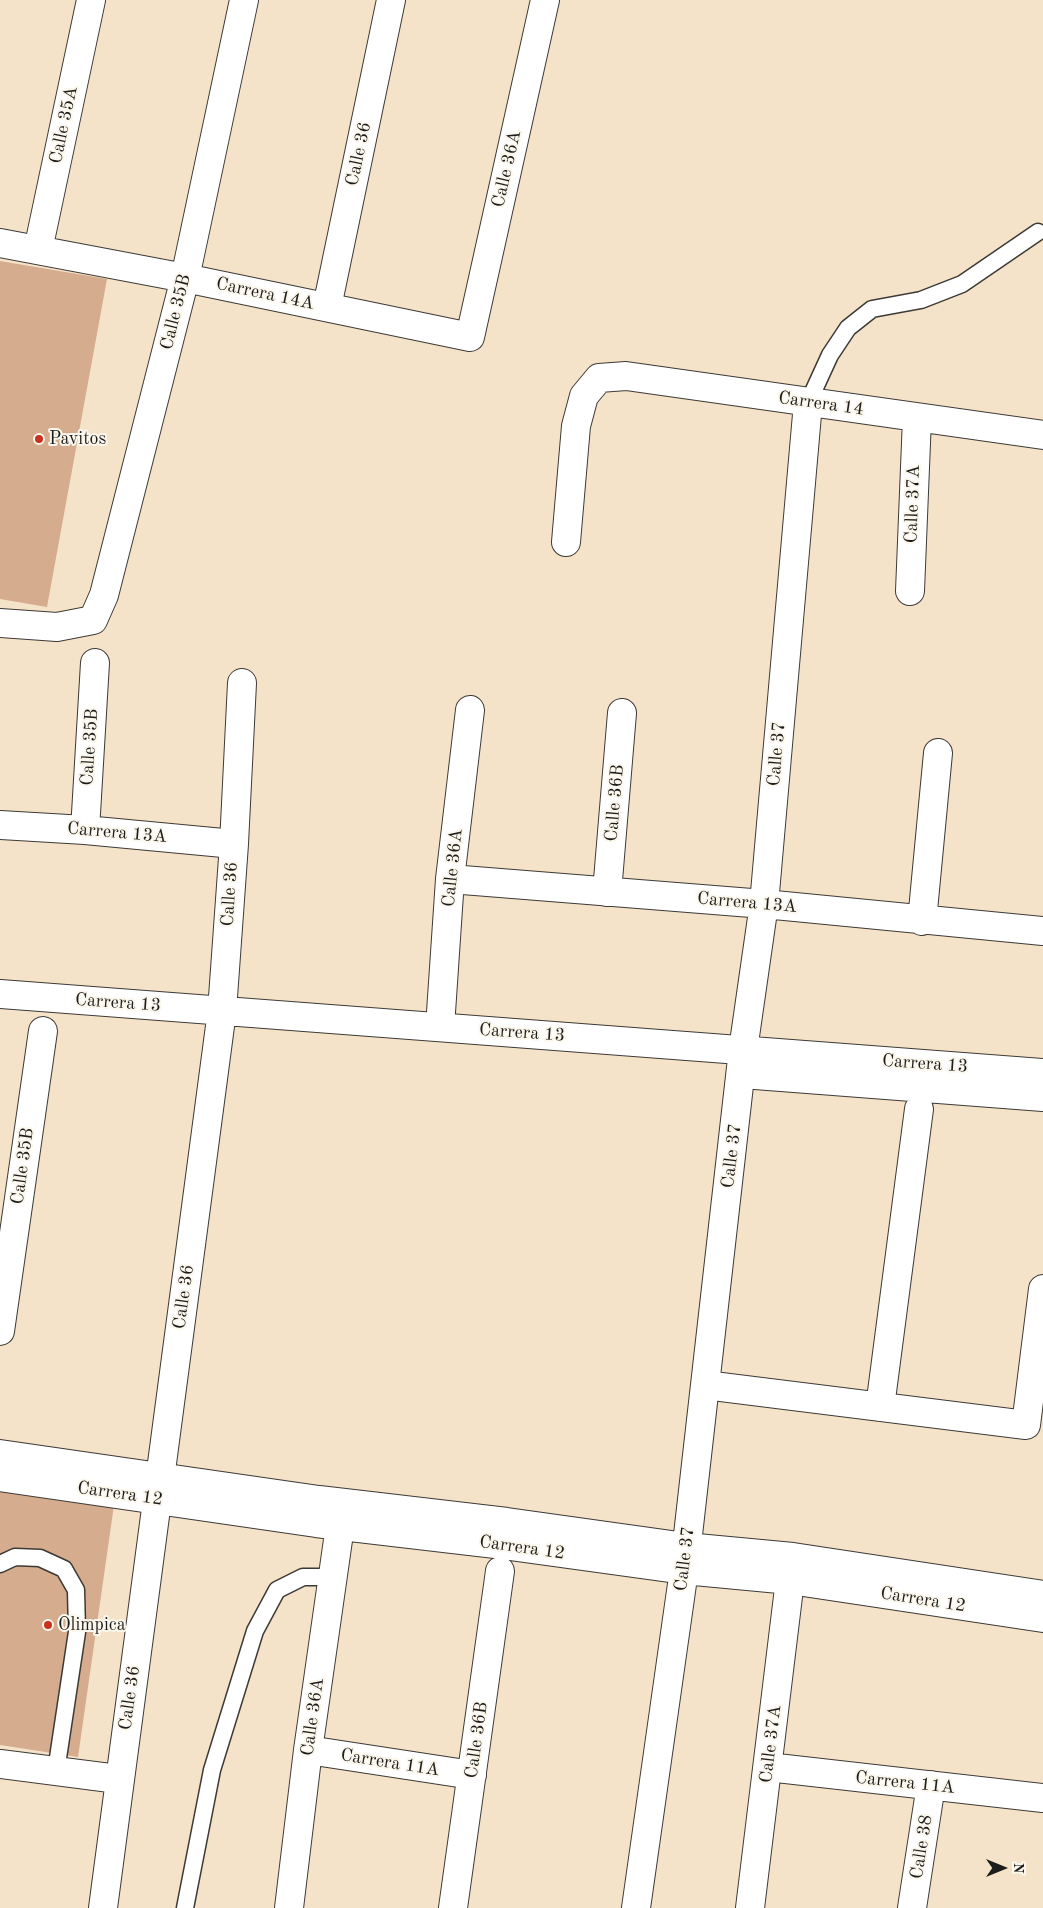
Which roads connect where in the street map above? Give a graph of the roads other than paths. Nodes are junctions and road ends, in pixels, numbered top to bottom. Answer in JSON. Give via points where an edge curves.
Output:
{"nodes":[{"id":1,"x":91,"y":0,"type":"edge"},
{"id":2,"x":244,"y":0,"type":"edge"},
{"id":3,"x":391,"y":0,"type":"edge"},
{"id":4,"x":545,"y":0,"type":"edge"},
{"id":5,"x":1038,"y":232,"type":"dead end"},
{"id":6,"x":0,"y":243,"type":"edge"},
{"id":7,"x":38,"y":250,"type":"junction"},
{"id":8,"x":185,"y":278,"type":"junction"},
{"id":9,"x":327,"y":307,"type":"junction"},
{"id":10,"x":470,"y":337,"type":"joint"},
{"id":11,"x":808,"y":403,"type":"junction"},
{"id":12,"x":917,"y":418,"type":"junction"},
{"id":13,"x":1043,"y":435,"type":"edge"},
{"id":14,"x":566,"y":542,"type":"dead end"},
{"id":15,"x":910,"y":591,"type":"dead end"},
{"id":16,"x":0,"y":623,"type":"edge"},
{"id":17,"x":95,"y":663,"type":"dead end"},
{"id":18,"x":242,"y":683,"type":"dead end"},
{"id":19,"x":470,"y":710,"type":"dead end"},
{"id":20,"x":622,"y":713,"type":"dead end"},
{"id":21,"x":938,"y":753,"type":"dead end"},
{"id":22,"x":0,"y":825,"type":"edge"},
{"id":23,"x":85,"y":830,"type":"junction"},
{"id":24,"x":234,"y":844,"type":"junction"},
{"id":25,"x":450,"y":879,"type":"junction"},
{"id":26,"x":608,"y":892,"type":"junction"},
{"id":27,"x":764,"y":904,"type":"junction"},
{"id":28,"x":922,"y":921,"type":"junction"},
{"id":29,"x":1043,"y":931,"type":"edge"},
{"id":30,"x":0,"y":994,"type":"edge"},
{"id":31,"x":222,"y":1011,"type":"junction"},
{"id":32,"x":440,"y":1027,"type":"junction"},
{"id":33,"x":43,"y":1031,"type":"dead end"},
{"id":34,"x":743,"y":1062,"type":"junction"},
{"id":35,"x":1043,"y":1073,"type":"edge"},
{"id":36,"x":1043,"y":1097,"type":"edge"},
{"id":37,"x":919,"y":1109,"type":"dead end"},
{"id":38,"x":1043,"y":1289,"type":"edge"},
{"id":39,"x":0,"y":1330,"type":"edge"},
{"id":40,"x":705,"y":1385,"type":"junction"},
{"id":41,"x":880,"y":1407,"type":"junction"},
{"id":42,"x":0,"y":1454,"type":"edge"},
{"id":43,"x":0,"y":1477,"type":"edge"},
{"id":44,"x":159,"y":1488,"type":"junction"},
{"id":45,"x":325,"y":1517,"type":"junction"},
{"id":46,"x":685,"y":1559,"type":"junction"},
{"id":47,"x":0,"y":1564,"type":"edge"},
{"id":48,"x":500,"y":1571,"type":"dead end"},
{"id":49,"x":333,"y":1577,"type":"junction"},
{"id":50,"x":790,"y":1580,"type":"junction"},
{"id":51,"x":1043,"y":1595,"type":"edge"},
{"id":52,"x":1043,"y":1618,"type":"edge"},
{"id":53,"x":308,"y":1750,"type":"junction"},
{"id":54,"x":0,"y":1764,"type":"edge"},
{"id":55,"x":768,"y":1768,"type":"junction"},
{"id":56,"x":56,"y":1771,"type":"junction"},
{"id":57,"x":472,"y":1775,"type":"junction"},
{"id":58,"x":118,"y":1779,"type":"junction"},
{"id":59,"x":931,"y":1785,"type":"junction"},
{"id":60,"x":1043,"y":1798,"type":"edge"},
{"id":61,"x":103,"y":1908,"type":"edge"},
{"id":62,"x":186,"y":1908,"type":"edge"},
{"id":63,"x":289,"y":1908,"type":"edge"},
{"id":64,"x":452,"y":1908,"type":"edge"},
{"id":65,"x":636,"y":1908,"type":"edge"},
{"id":66,"x":750,"y":1908,"type":"edge"},
{"id":67,"x":912,"y":1908,"type":"edge"}],
"edges":[{"from":1,"to":7,"type":"street","name":"Calle 35A"},
{"from":2,"to":8,"type":"street","name":"Calle 35B"},
{"from":3,"to":9,"type":"street","name":"Calle 36"},
{"from":4,"to":10,"type":"street","name":"Calle 36A"},
{"from":5,"to":11,"type":"lane","via":[[962,284],[921,300],[872,309],[848,328],[830,355]]},
{"from":6,"to":7,"type":"street","name":"Carrera 14A"},
{"from":7,"to":8,"type":"street","name":"Carrera 14A"},
{"from":8,"to":9,"type":"street","name":"Carrera 14A"},
{"from":8,"to":16,"type":"street","name":"Calle 35B","via":[[104,595],[93,620],[57,627]]},
{"from":9,"to":10,"type":"street","name":"Carrera 14A"},
{"from":11,"to":12,"type":"street","name":"Carrera 14"},
{"from":11,"to":14,"type":"street","name":"Carrera 14","via":[[626,376],[599,378],[584,396],[576,426]]},
{"from":11,"to":27,"type":"street","name":"Calle 37"},
{"from":12,"to":13,"type":"street","name":"Carrera 14"},
{"from":12,"to":15,"type":"street","name":"Calle 37A"},
{"from":17,"to":23,"type":"street","name":"Calle 35B"},
{"from":18,"to":24,"type":"street","name":"Calle 36"},
{"from":19,"to":25,"type":"street","name":"Calle 36A"},
{"from":20,"to":26,"type":"street","name":"Calle 36B"},
{"from":21,"to":28,"type":"street"},
{"from":22,"to":23,"type":"street","name":"Carrera 13A"},
{"from":23,"to":24,"type":"street","name":"Carrera 13A"},
{"from":24,"to":31,"type":"street","name":"Calle 36"},
{"from":25,"to":26,"type":"street","name":"Carrera 13A"},
{"from":25,"to":32,"type":"street","name":"Calle 36A"},
{"from":26,"to":27,"type":"street","name":"Carrera 13A"},
{"from":27,"to":28,"type":"street","name":"Carrera 13A"},
{"from":27,"to":34,"type":"street","name":"Calle 37"},
{"from":28,"to":29,"type":"street","name":"Carrera 13A"},
{"from":30,"to":31,"type":"street","name":"Carrera 13"},
{"from":31,"to":32,"type":"street","name":"Carrera 13"},
{"from":31,"to":44,"type":"street","name":"Calle 36"},
{"from":32,"to":34,"type":"street","name":"Carrera 13"},
{"from":33,"to":39,"type":"street","name":"Calle 35B"},
{"from":34,"to":35,"type":"street","name":"Carrera 13"},
{"from":34,"to":36,"type":"street","name":"Carrera 13"},
{"from":34,"to":40,"type":"street","name":"Calle 37"},
{"from":37,"to":41,"type":"street"},
{"from":38,"to":41,"type":"street","via":[[1026,1425]]},
{"from":40,"to":41,"type":"street"},
{"from":40,"to":46,"type":"street","name":"Calle 37"},
{"from":42,"to":44,"type":"street","name":"Carrera 12"},
{"from":43,"to":44,"type":"street","name":"Carrera 12"},
{"from":44,"to":45,"type":"street","name":"Carrera 12"},
{"from":44,"to":58,"type":"street","name":"Calle 36"},
{"from":45,"to":46,"type":"street","name":"Carrera 12","via":[[504,1545]]},
{"from":45,"to":49,"type":"street","name":"Calle 36A"},
{"from":46,"to":50,"type":"street","name":"Carrera 12"},
{"from":46,"to":51,"type":"street","name":"Carrera 12","via":[[793,1557]]},
{"from":46,"to":65,"type":"street","name":"Calle 37"},
{"from":47,"to":56,"type":"lane","via":[[15,1557],[40,1558],[64,1569],[76,1590],[77,1632]]},
{"from":48,"to":57,"type":"street","name":"Calle 36B"},
{"from":49,"to":53,"type":"street","name":"Calle 36A"},
{"from":49,"to":62,"type":"lane","via":[[303,1577],[277,1590],[255,1631],[212,1770]]},
{"from":50,"to":52,"type":"street","name":"Carrera 12"},
{"from":50,"to":55,"type":"street","name":"Calle 37A"},
{"from":53,"to":57,"type":"street","name":"Carrera 11A"},
{"from":53,"to":63,"type":"street","name":"Calle 36A"},
{"from":54,"to":56,"type":"street"},
{"from":55,"to":59,"type":"street","name":"Carrera 11A"},
{"from":55,"to":66,"type":"street","name":"Calle 37A"},
{"from":56,"to":58,"type":"street"},
{"from":57,"to":64,"type":"street","name":"Calle 36B"},
{"from":58,"to":61,"type":"street","name":"Calle 36"},
{"from":59,"to":60,"type":"street","name":"Carrera 11A"},
{"from":59,"to":67,"type":"street","name":"Calle 38"}]}
